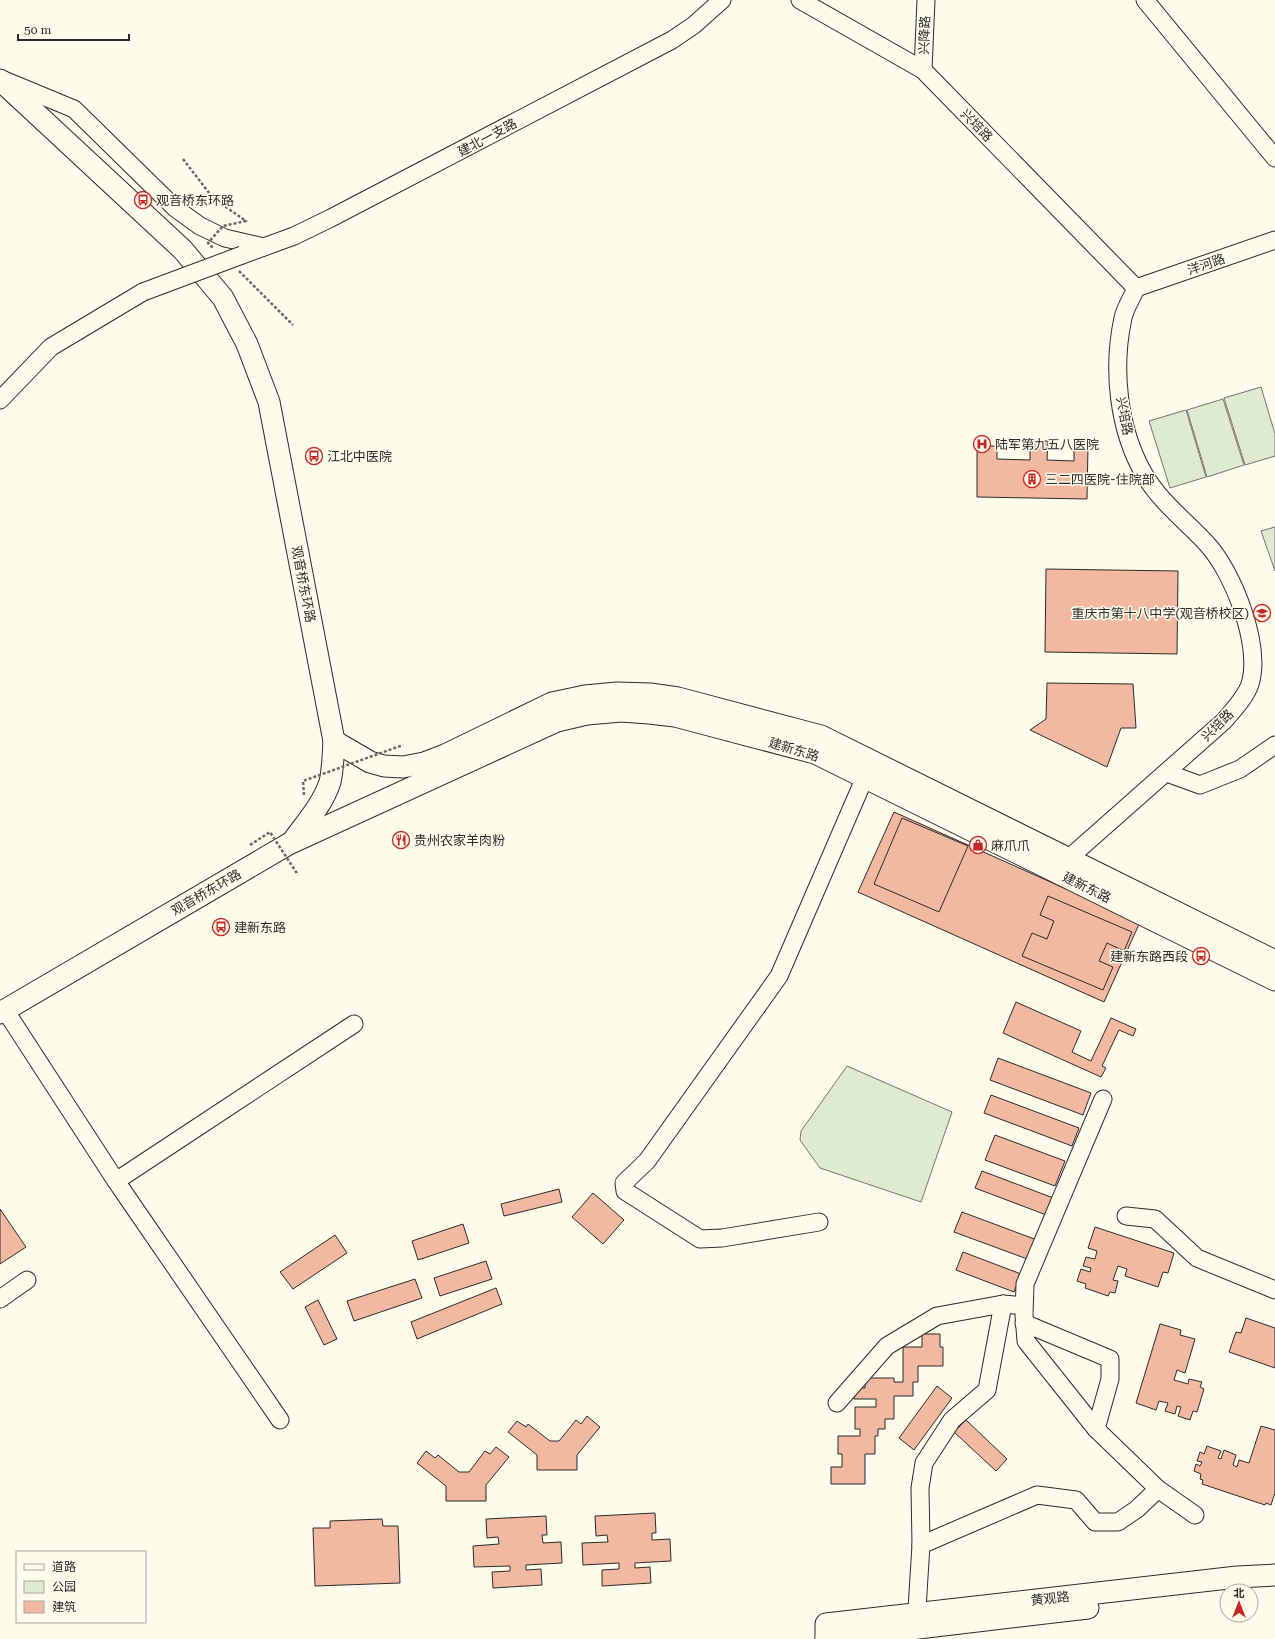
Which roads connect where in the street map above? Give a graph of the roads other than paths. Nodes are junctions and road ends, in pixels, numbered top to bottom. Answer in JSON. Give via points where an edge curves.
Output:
{"nodes":[{"id":1,"x":722,"y":0,"type":"edge"},
{"id":2,"x":800,"y":0,"type":"edge"},
{"id":3,"x":926,"y":0,"type":"edge"},
{"id":4,"x":1145,"y":0,"type":"edge"},
{"id":5,"x":923,"y":70,"type":"junction"},
{"id":6,"x":0,"y":80,"type":"edge"},
{"id":7,"x":1275,"y":158,"type":"edge"},
{"id":8,"x":1275,"y":240,"type":"edge"},
{"id":9,"x":264,"y":247,"type":"junction"},
{"id":10,"x":1136,"y":288,"type":"junction"},
{"id":11,"x":0,"y":400,"type":"edge"},
{"id":12,"x":334,"y":742,"type":"junction"},
{"id":13,"x":1275,"y":744,"type":"edge"},
{"id":14,"x":1167,"y":773,"type":"junction"},
{"id":15,"x":865,"y":777,"type":"junction"},
{"id":16,"x":292,"y":842,"type":"junction"},
{"id":17,"x":1062,"y":864,"type":"junction"},
{"id":18,"x":1275,"y":961,"type":"edge"},
{"id":19,"x":1275,"y":980,"type":"edge"},
{"id":20,"x":3,"y":1011,"type":"edge"},
{"id":21,"x":354,"y":1024,"type":"dead end"},
{"id":22,"x":1103,"y":1099,"type":"dead end"},
{"id":23,"x":116,"y":1181,"type":"junction"},
{"id":24,"x":1126,"y":1216,"type":"dead end"},
{"id":25,"x":819,"y":1222,"type":"dead end"},
{"id":26,"x":27,"y":1280,"type":"dead end"},
{"id":27,"x":1275,"y":1290,"type":"edge"},
{"id":28,"x":0,"y":1299,"type":"edge"},
{"id":29,"x":1003,"y":1304,"type":"junction"},
{"id":30,"x":1024,"y":1305,"type":"junction"},
{"id":31,"x":1024,"y":1323,"type":"junction"},
{"id":32,"x":837,"y":1403,"type":"dead end"},
{"id":33,"x":280,"y":1420,"type":"dead end"},
{"id":34,"x":1096,"y":1429,"type":"junction"},
{"id":35,"x":1158,"y":1489,"type":"junction"},
{"id":36,"x":1195,"y":1515,"type":"dead end"},
{"id":37,"x":922,"y":1545,"type":"junction"},
{"id":38,"x":1275,"y":1575,"type":"edge"},
{"id":39,"x":1275,"y":1589,"type":"edge"},
{"id":40,"x":1259,"y":1590,"type":"edge"},
{"id":41,"x":1219,"y":1593,"type":"edge"},
{"id":42,"x":916,"y":1627,"type":"edge"},
{"id":43,"x":826,"y":1634,"type":"edge"}],
"edges":[{"from":1,"to":9,"type":"street","name":"建北一支路","via":[[694,25],[672,40],[331,218]]},
{"from":2,"to":5,"type":"street","name":"兴培路"},
{"from":3,"to":5,"type":"street","name":"兴降路"},
{"from":4,"to":7,"type":"street"},
{"from":5,"to":10,"type":"street","name":"兴培路"},
{"from":6,"to":9,"type":"street","via":[[74,109],[175,208],[200,226],[225,238]]},
{"from":6,"to":12,"type":"main road","name":"观音桥东环路","via":[[183,250],[223,298],[247,344],[269,402]]},
{"from":8,"to":10,"type":"street","name":"洋河路"},
{"from":9,"to":11,"type":"street","name":"建北一支路","bridge":true,"via":[[240,263],[143,292],[52,347]]},
{"from":10,"to":14,"type":"street","name":"兴培路","via":[[1123,317],[1118,346],[1121,406],[1131,447],[1144,475],[1163,500],[1208,544],[1223,564],[1252,644],[1254,665],[1250,685],[1238,704],[1224,721]]},
{"from":12,"to":16,"type":"main road","name":"观音桥东环路","via":[[329,783],[316,810]]},
{"from":12,"to":17,"type":"main road","name":"建新东路","via":[[370,762],[403,767],[445,755],[552,703],[585,696],[617,694],[650,694],[678,698],[821,736]]},
{"from":13,"to":14,"type":"street","via":[[1240,769],[1200,785]]},
{"from":14,"to":17,"type":"street","name":"兴培路"},
{"from":15,"to":16,"type":"main road","name":"建新东路","via":[[815,753],[675,716],[621,711],[587,714],[557,721]]},
{"from":15,"to":17,"type":"main road","name":"建新东路"},
{"from":15,"to":25,"type":"street","via":[[779,976],[647,1161],[624,1183],[625,1191],[700,1239],[722,1238]]},
{"from":16,"to":20,"type":"main road","name":"观音桥东环路"},
{"from":17,"to":18,"type":"main road","name":"建新东路"},
{"from":17,"to":19,"type":"main road","name":"建新东路"},
{"from":20,"to":23,"type":"street"},
{"from":21,"to":23,"type":"street"},
{"from":22,"to":30,"type":"street","via":[[1025,1284]]},
{"from":23,"to":33,"type":"street"},
{"from":24,"to":27,"type":"street","via":[[1155,1219],[1197,1258]]},
{"from":26,"to":28,"type":"street"},
{"from":29,"to":30,"type":"street"},
{"from":29,"to":32,"type":"street","via":[[937,1316],[906,1334],[888,1346]]},
{"from":29,"to":37,"type":"street","via":[[987,1390],[952,1420],[924,1463],[920,1488]]},
{"from":30,"to":31,"type":"street"},
{"from":31,"to":34,"type":"street","via":[[1026,1341]]},
{"from":31,"to":34,"type":"street","via":[[1110,1359],[1110,1378]]},
{"from":34,"to":35,"type":"street"},
{"from":35,"to":36,"type":"street"},
{"from":35,"to":37,"type":"street","via":[[1137,1509],[1118,1522],[1095,1522],[1076,1500],[1037,1495]]},
{"from":37,"to":42,"type":"street"},
{"from":38,"to":42,"type":"main road","name":"黄观路","via":[[1237,1577]]},
{"from":39,"to":40,"type":"main road"},
{"from":41,"to":42,"type":"main road","name":"黄观路"},
{"from":42,"to":43,"type":"main road","name":"黄观路"}]}
